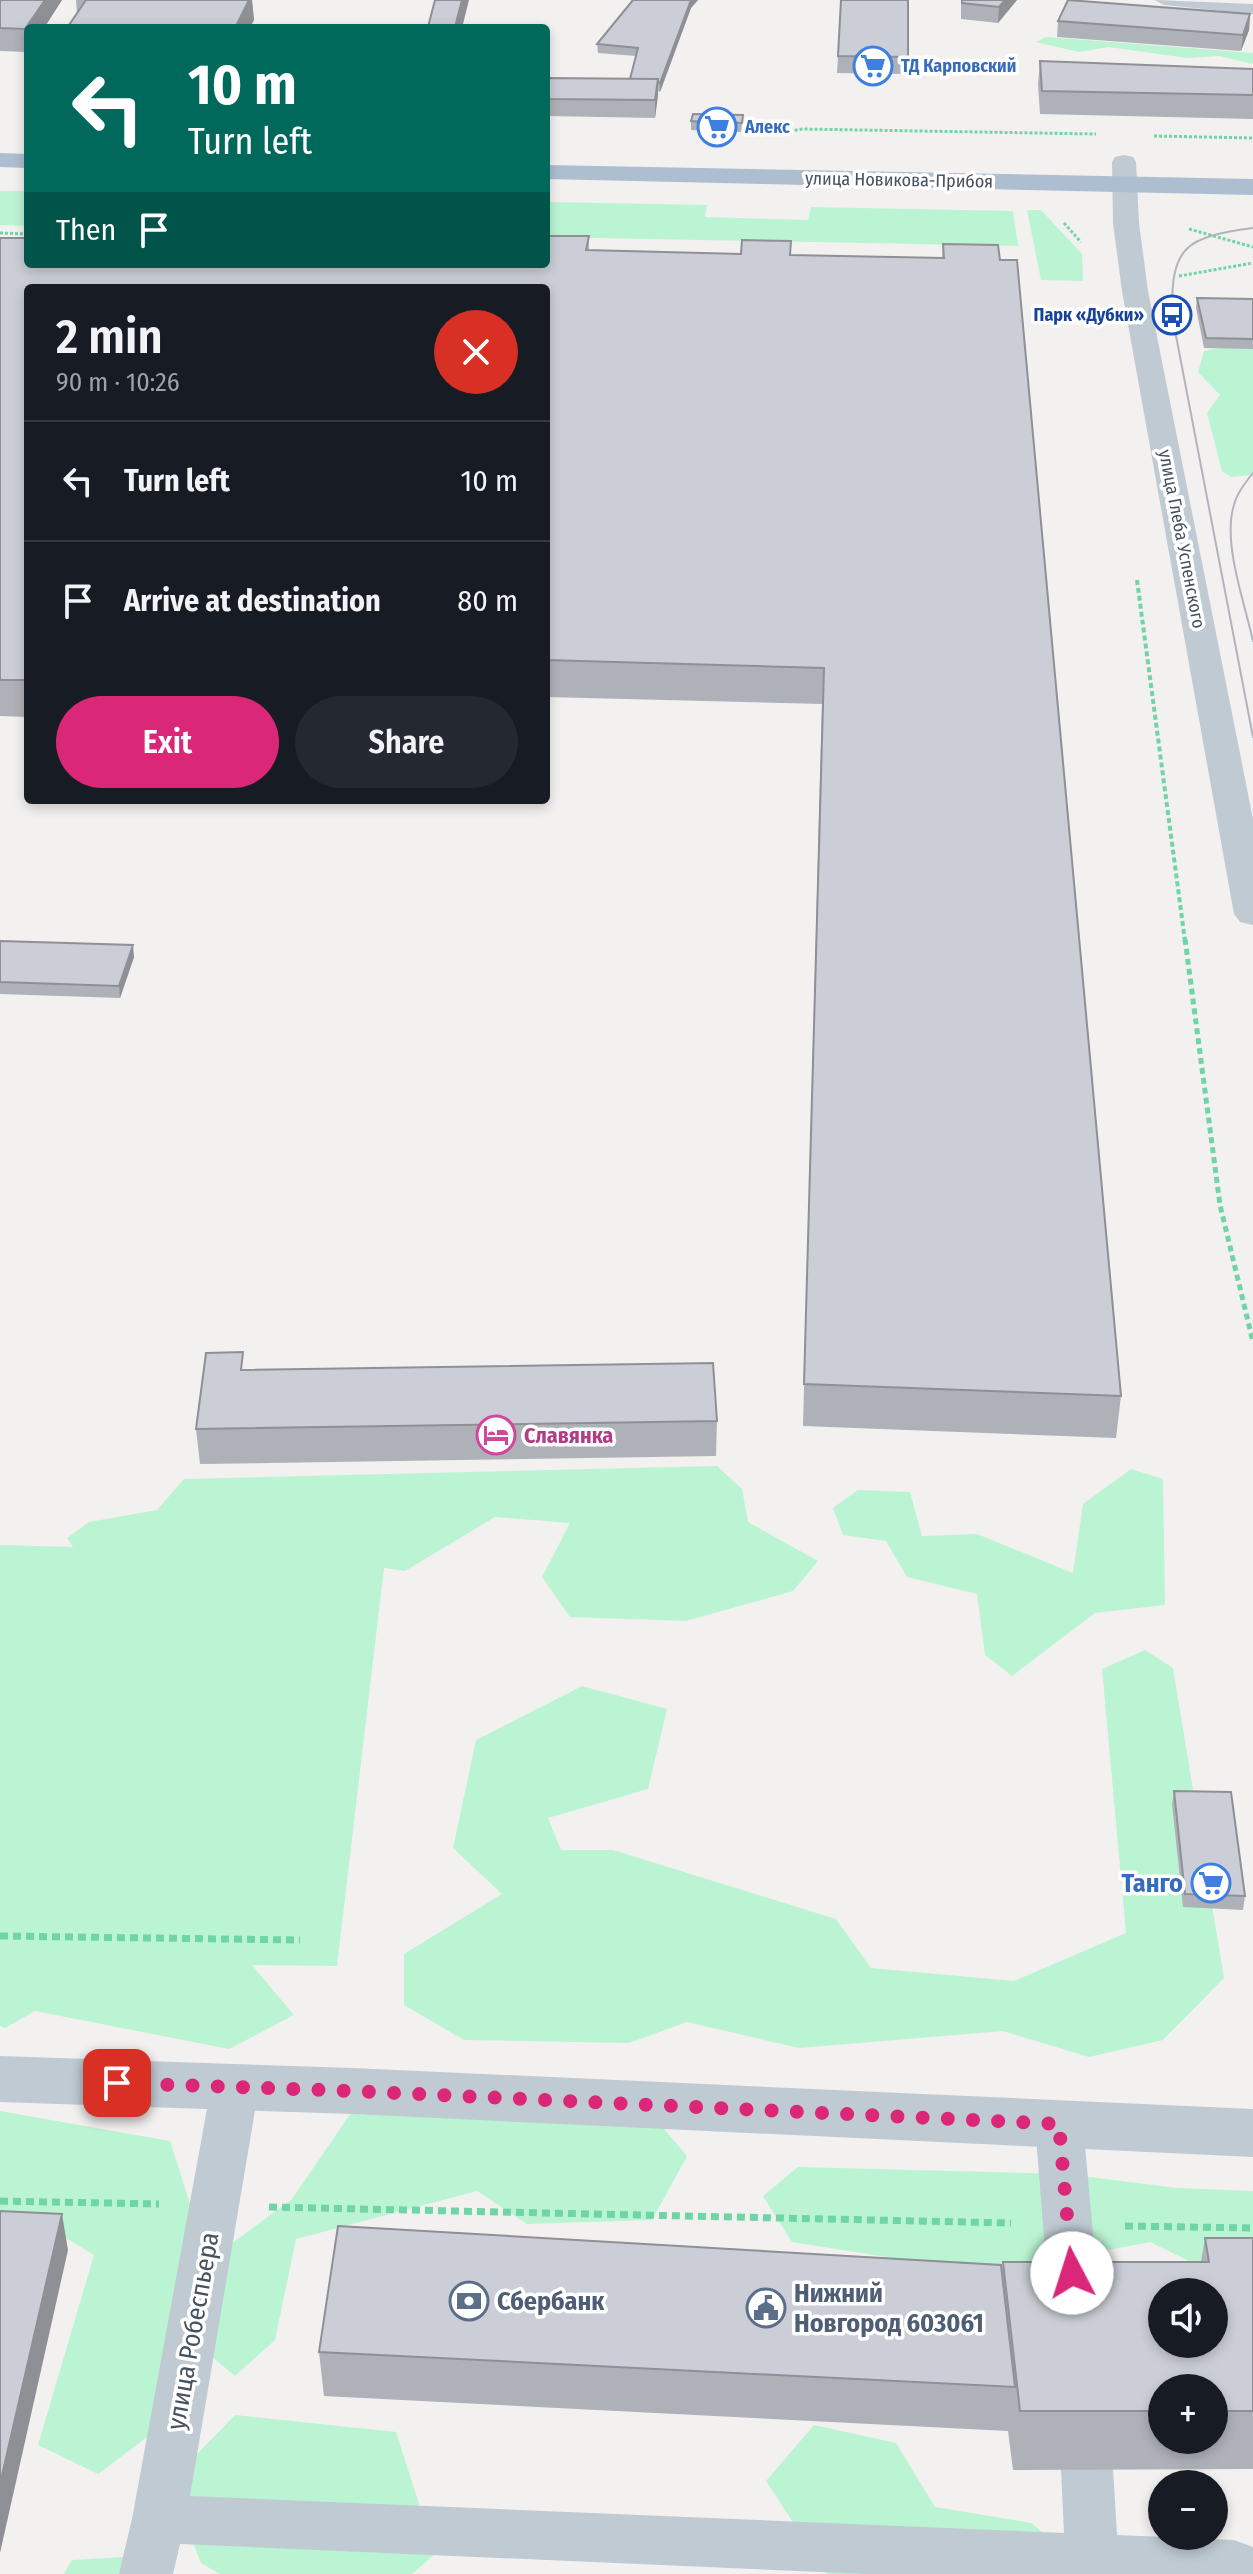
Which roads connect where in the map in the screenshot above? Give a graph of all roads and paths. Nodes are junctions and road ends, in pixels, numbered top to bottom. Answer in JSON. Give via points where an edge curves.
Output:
{"nodes":[{"id":1,"x":1164,"y":0,"type":"edge"},
{"id":2,"x":1253,"y":9,"type":"edge"},
{"id":3,"x":1095,"y":134,"type":"dead end"},
{"id":4,"x":769,"y":135,"type":"dead end"},
{"id":5,"x":1142,"y":135,"type":"dead end"},
{"id":6,"x":1253,"y":138,"type":"edge"},
{"id":7,"x":0,"y":139,"type":"edge"},
{"id":8,"x":24,"y":140,"type":"edge"},
{"id":9,"x":550,"y":150,"type":"edge"},
{"id":10,"x":0,"y":160,"type":"edge"},
{"id":11,"x":24,"y":161,"type":"edge"},
{"id":12,"x":1253,"y":164,"type":"edge"},
{"id":13,"x":550,"y":172,"type":"edge"},
{"id":14,"x":1125,"y":174,"type":"junction"},
{"id":15,"x":1253,"y":187,"type":"edge"},
{"id":16,"x":1057,"y":216,"type":"dead end"},
{"id":17,"x":1186,"y":229,"type":"dead end"},
{"id":18,"x":0,"y":233,"type":"edge"},
{"id":19,"x":24,"y":234,"type":"edge"},
{"id":20,"x":1253,"y":247,"type":"edge"},
{"id":21,"x":1087,"y":249,"type":"dead end"},
{"id":22,"x":1253,"y":263,"type":"edge"},
{"id":23,"x":1172,"y":277,"type":"dead end"},
{"id":24,"x":1135,"y":566,"type":"dead end"},
{"id":25,"x":1253,"y":914,"type":"edge"},
{"id":26,"x":1253,"y":1342,"type":"edge"},
{"id":27,"x":0,"y":1936,"type":"edge"},
{"id":28,"x":300,"y":1940,"type":"dead end"},
{"id":29,"x":0,"y":2079,"type":"edge"},
{"id":30,"x":235,"y":2087,"type":"junction"},
{"id":31,"x":1059,"y":2124,"type":"junction"},
{"id":32,"x":1253,"y":2133,"type":"edge"},
{"id":33,"x":0,"y":2201,"type":"edge"},
{"id":34,"x":215,"y":2205,"type":"junction"},
{"id":35,"x":1068,"y":2224,"type":"junction"},
{"id":36,"x":1253,"y":2228,"type":"edge"},
{"id":37,"x":1076,"y":2321,"type":"edge"},
{"id":38,"x":1087,"y":2469,"type":"edge"},
{"id":39,"x":159,"y":2519,"type":"junction"},
{"id":40,"x":1092,"y":2559,"type":"junction"},
{"id":41,"x":146,"y":2574,"type":"edge"},
{"id":42,"x":1236,"y":2574,"type":"edge"}],
"edges":[{"from":1,"to":2,"type":"lane"},
{"from":3,"to":4,"type":"path","via":[[802,129]]},
{"from":5,"to":6,"type":"path"},
{"from":7,"to":8,"type":"main road"},
{"from":9,"to":14,"type":"main road","name":"улица Новикова-Прибоя"},
{"from":10,"to":11,"type":"main road"},
{"from":12,"to":14,"type":"main road","name":"улица Новикова-Прибоя"},
{"from":13,"to":14,"type":"main road","name":"улица Новикова-Прибоя"},
{"from":14,"to":15,"type":"main road","name":"улица Новикова-Прибоя"},
{"from":14,"to":25,"type":"street","name":"улица Глеба Успенского","via":[[1135,291]]},
{"from":16,"to":21,"type":"path"},
{"from":17,"to":20,"type":"path"},
{"from":18,"to":19,"type":"path"},
{"from":22,"to":23,"type":"path"},
{"from":24,"to":26,"type":"path","via":[[1220,1205]]},
{"from":27,"to":28,"type":"path"},
{"from":29,"to":30,"type":"street"},
{"from":30,"to":31,"type":"street"},
{"from":30,"to":34,"type":"lane","name":"улица Робеспьера"},
{"from":31,"to":32,"type":"street"},
{"from":31,"to":35,"type":"lane"},
{"from":33,"to":34,"type":"path"},
{"from":34,"to":35,"type":"path"},
{"from":34,"to":39,"type":"lane","name":"улица Робеспьера"},
{"from":35,"to":36,"type":"path"},
{"from":35,"to":37,"type":"lane"},
{"from":38,"to":40,"type":"lane"},
{"from":39,"to":40,"type":"lane"},
{"from":39,"to":41,"type":"lane","name":"улица Робеспьера"},
{"from":40,"to":42,"type":"lane","via":[[1234,2565]]}]}
